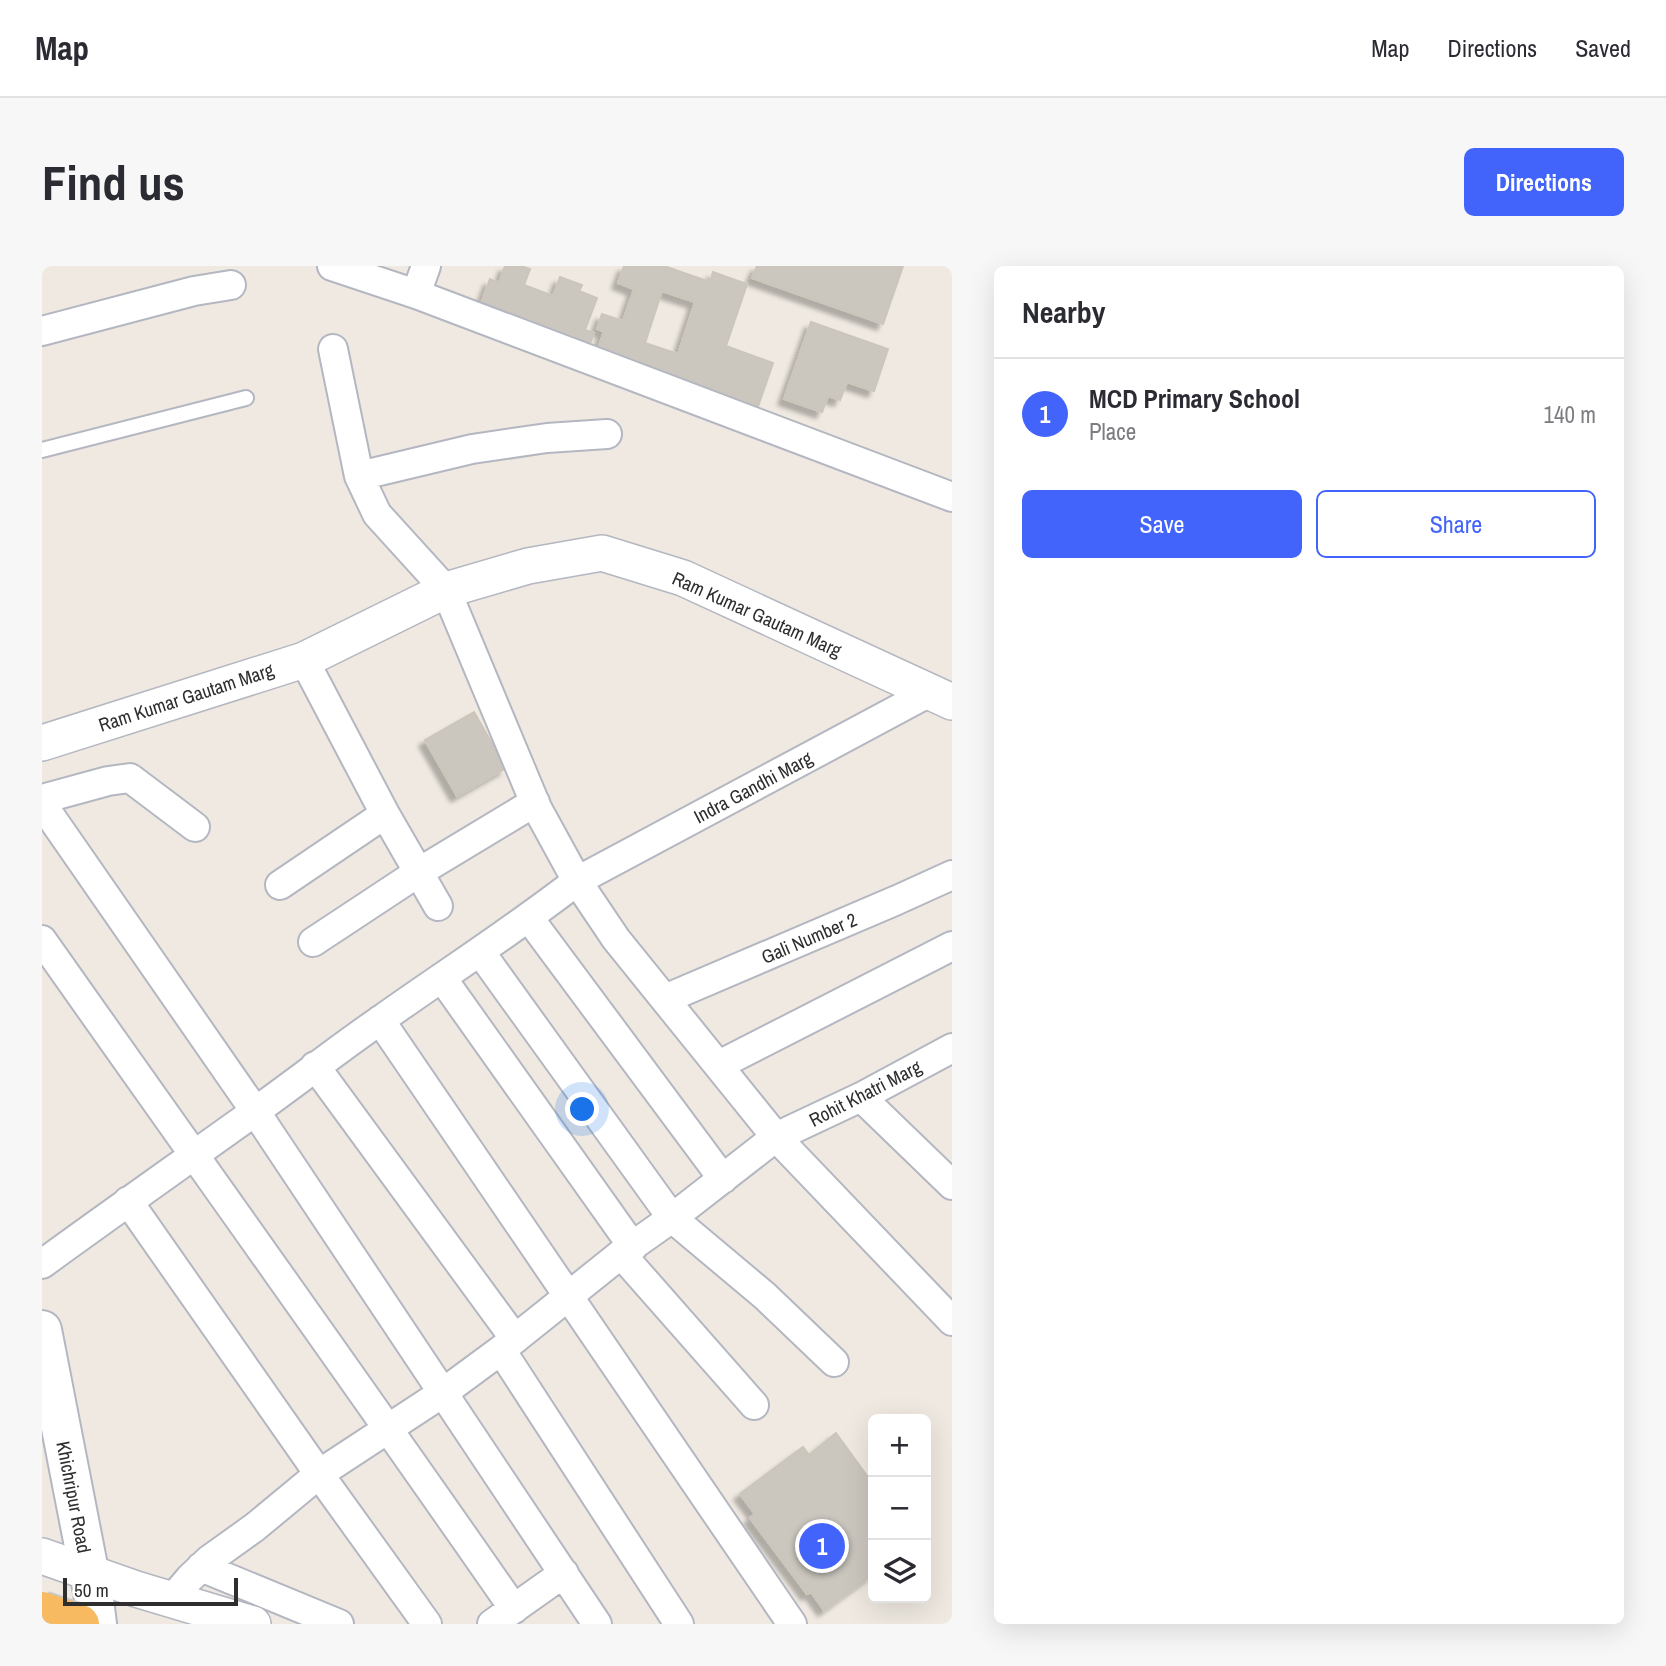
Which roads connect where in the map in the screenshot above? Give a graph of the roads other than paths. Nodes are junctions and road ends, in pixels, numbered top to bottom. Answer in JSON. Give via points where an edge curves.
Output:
{"nodes":[{"id":1,"x":331,"y":266,"type":"edge"},
{"id":2,"x":426,"y":266,"type":"edge"},
{"id":3,"x":231,"y":285,"type":"dead end"},
{"id":4,"x":416,"y":294,"type":"junction"},
{"id":5,"x":42,"y":331,"type":"edge"},
{"id":6,"x":333,"y":349,"type":"dead end"},
{"id":7,"x":246,"y":398,"type":"dead end"},
{"id":8,"x":607,"y":434,"type":"dead end"},
{"id":9,"x":42,"y":450,"type":"edge"},
{"id":10,"x":359,"y":476,"type":"junction"},
{"id":11,"x":952,"y":496,"type":"edge"},
{"id":12,"x":446,"y":590,"type":"junction"},
{"id":13,"x":304,"y":660,"type":"junction"},
{"id":14,"x":941,"y":697,"type":"edge"},
{"id":15,"x":42,"y":743,"type":"edge"},
{"id":16,"x":42,"y":801,"type":"edge"},
{"id":17,"x":535,"y":802,"type":"junction"},
{"id":18,"x":385,"y":814,"type":"junction"},
{"id":19,"x":195,"y":827,"type":"dead end"},
{"id":20,"x":419,"y":872,"type":"junction"},
{"id":21,"x":952,"y":875,"type":"edge"},
{"id":22,"x":577,"y":881,"type":"junction"},
{"id":23,"x":280,"y":885,"type":"dead end"},
{"id":24,"x":438,"y":906,"type":"dead end"},
{"id":25,"x":529,"y":918,"type":"junction"},
{"id":26,"x":42,"y":940,"type":"edge"},
{"id":27,"x":313,"y":942,"type":"dead end"},
{"id":28,"x":952,"y":946,"type":"edge"},
{"id":29,"x":481,"y":953,"type":"junction"},
{"id":30,"x":442,"y":978,"type":"junction"},
{"id":31,"x":665,"y":999,"type":"junction"},
{"id":32,"x":380,"y":1020,"type":"junction"},
{"id":33,"x":952,"y":1048,"type":"edge"},
{"id":34,"x":719,"y":1065,"type":"junction"},
{"id":35,"x":315,"y":1066,"type":"junction"},
{"id":36,"x":862,"y":1097,"type":"junction"},
{"id":37,"x":255,"y":1111,"type":"junction"},
{"id":38,"x":776,"y":1137,"type":"junction"},
{"id":39,"x":193,"y":1154,"type":"junction"},
{"id":40,"x":723,"y":1180,"type":"junction"},
{"id":41,"x":952,"y":1185,"type":"edge"},
{"id":42,"x":128,"y":1201,"type":"junction"},
{"id":43,"x":672,"y":1218,"type":"junction"},
{"id":44,"x":627,"y":1250,"type":"junction"},
{"id":45,"x":42,"y":1264,"type":"edge"},
{"id":46,"x":569,"y":1296,"type":"junction"},
{"id":47,"x":952,"y":1321,"type":"edge"},
{"id":48,"x":42,"y":1330,"type":"edge"},
{"id":49,"x":508,"y":1344,"type":"junction"},
{"id":50,"x":834,"y":1362,"type":"dead end"},
{"id":51,"x":444,"y":1392,"type":"junction"},
{"id":52,"x":754,"y":1405,"type":"dead end"},
{"id":53,"x":389,"y":1429,"type":"junction"},
{"id":54,"x":42,"y":1439,"type":"edge"},
{"id":55,"x":318,"y":1474,"type":"junction"},
{"id":56,"x":64,"y":1564,"type":"edge"},
{"id":57,"x":201,"y":1567,"type":"junction"},
{"id":58,"x":564,"y":1573,"type":"junction"},
{"id":59,"x":172,"y":1599,"type":"junction"},
{"id":60,"x":42,"y":1611,"type":"edge"},
{"id":61,"x":503,"y":1616,"type":"edge"},
{"id":62,"x":67,"y":1624,"type":"edge"},
{"id":63,"x":80,"y":1624,"type":"edge"},
{"id":64,"x":97,"y":1624,"type":"edge"},
{"id":65,"x":253,"y":1624,"type":"edge"},
{"id":66,"x":338,"y":1624,"type":"edge"},
{"id":67,"x":426,"y":1624,"type":"edge"},
{"id":68,"x":597,"y":1624,"type":"edge"},
{"id":69,"x":678,"y":1624,"type":"edge"},
{"id":70,"x":792,"y":1624,"type":"edge"}],
"edges":[{"from":1,"to":4,"type":"street"},
{"from":2,"to":4,"type":"street"},
{"from":3,"to":5,"type":"street"},
{"from":4,"to":11,"type":"street"},
{"from":6,"to":10,"type":"street"},
{"from":7,"to":9,"type":"lane"},
{"from":8,"to":10,"type":"street","via":[[472,449]]},
{"from":10,"to":12,"type":"street","via":[[377,514]]},
{"from":12,"to":13,"type":"street","name":"Ram Kumar Gautam Marg"},
{"from":12,"to":14,"type":"street","name":"Ram Kumar Gautam Marg","via":[[528,566],[602,554],[684,578]]},
{"from":12,"to":17,"type":"street"},
{"from":13,"to":15,"type":"street","name":"Ram Kumar Gautam Marg"},
{"from":13,"to":18,"type":"street"},
{"from":14,"to":22,"type":"street","name":"Indra Gandhi Marg"},
{"from":16,"to":19,"type":"street","via":[[131,778]]},
{"from":16,"to":37,"type":"street"},
{"from":17,"to":20,"type":"street"},
{"from":17,"to":22,"type":"street"},
{"from":18,"to":20,"type":"street"},
{"from":18,"to":23,"type":"street"},
{"from":20,"to":24,"type":"street"},
{"from":20,"to":27,"type":"street"},
{"from":21,"to":31,"type":"street","name":"Gali Number 2"},
{"from":22,"to":25,"type":"street","name":"Indra Gandhi Marg"},
{"from":22,"to":31,"type":"street"},
{"from":25,"to":29,"type":"street","name":"Indra Gandhi Marg"},
{"from":25,"to":40,"type":"street"},
{"from":26,"to":39,"type":"street"},
{"from":28,"to":34,"type":"street"},
{"from":29,"to":30,"type":"street","name":"Indra Gandhi Marg"},
{"from":29,"to":43,"type":"street"},
{"from":30,"to":32,"type":"street","name":"Indra Gandhi Marg"},
{"from":30,"to":44,"type":"street"},
{"from":31,"to":34,"type":"street"},
{"from":32,"to":35,"type":"street","name":"Indra Gandhi Marg"},
{"from":32,"to":46,"type":"street"},
{"from":33,"to":36,"type":"street","name":"Rohit Khatri Marg"},
{"from":34,"to":38,"type":"street"},
{"from":35,"to":37,"type":"street","name":"Indra Gandhi Marg"},
{"from":35,"to":49,"type":"street"},
{"from":36,"to":38,"type":"street","name":"Rohit Khatri Marg"},
{"from":36,"to":41,"type":"street"},
{"from":37,"to":39,"type":"street","name":"Indra Gandhi Marg"},
{"from":37,"to":51,"type":"street"},
{"from":38,"to":40,"type":"street","name":"Rohit Khatri Marg"},
{"from":38,"to":47,"type":"street"},
{"from":39,"to":42,"type":"street","name":"Indra Gandhi Marg"},
{"from":39,"to":53,"type":"street"},
{"from":40,"to":43,"type":"street","name":"Rohit Khatri Marg"},
{"from":42,"to":45,"type":"street","name":"Indra Gandhi Marg"},
{"from":42,"to":55,"type":"street"},
{"from":43,"to":44,"type":"street","name":"Rohit Khatri Marg"},
{"from":43,"to":50,"type":"street"},
{"from":44,"to":46,"type":"street","name":"Rohit Khatri Marg"},
{"from":44,"to":52,"type":"street"},
{"from":46,"to":49,"type":"street","name":"Rohit Khatri Marg"},
{"from":46,"to":70,"type":"street"},
{"from":48,"to":56,"type":"main road","name":"Khichripur Road"},
{"from":49,"to":51,"type":"street","name":"Rohit Khatri Marg"},
{"from":49,"to":69,"type":"street"},
{"from":51,"to":53,"type":"street","name":"Rohit Khatri Marg"},
{"from":51,"to":58,"type":"street"},
{"from":53,"to":55,"type":"street","name":"Rohit Khatri Marg"},
{"from":53,"to":61,"type":"street"},
{"from":54,"to":56,"type":"main road","name":"Khichripur Road"},
{"from":55,"to":57,"type":"street","name":"Rohit Khatri Marg"},
{"from":55,"to":67,"type":"street"},
{"from":56,"to":59,"type":"street"},
{"from":56,"to":62,"type":"main road","name":"Khichripur Road"},
{"from":56,"to":64,"type":"main road","name":"Khichripur Road","via":[[93,1592]]},
{"from":57,"to":59,"type":"street","name":"Rohit Khatri Marg"},
{"from":57,"to":66,"type":"street"},
{"from":58,"to":61,"type":"street"},
{"from":58,"to":68,"type":"street"},
{"from":59,"to":65,"type":"street"},
{"from":60,"to":63,"type":"highway","bridge":true}]}
